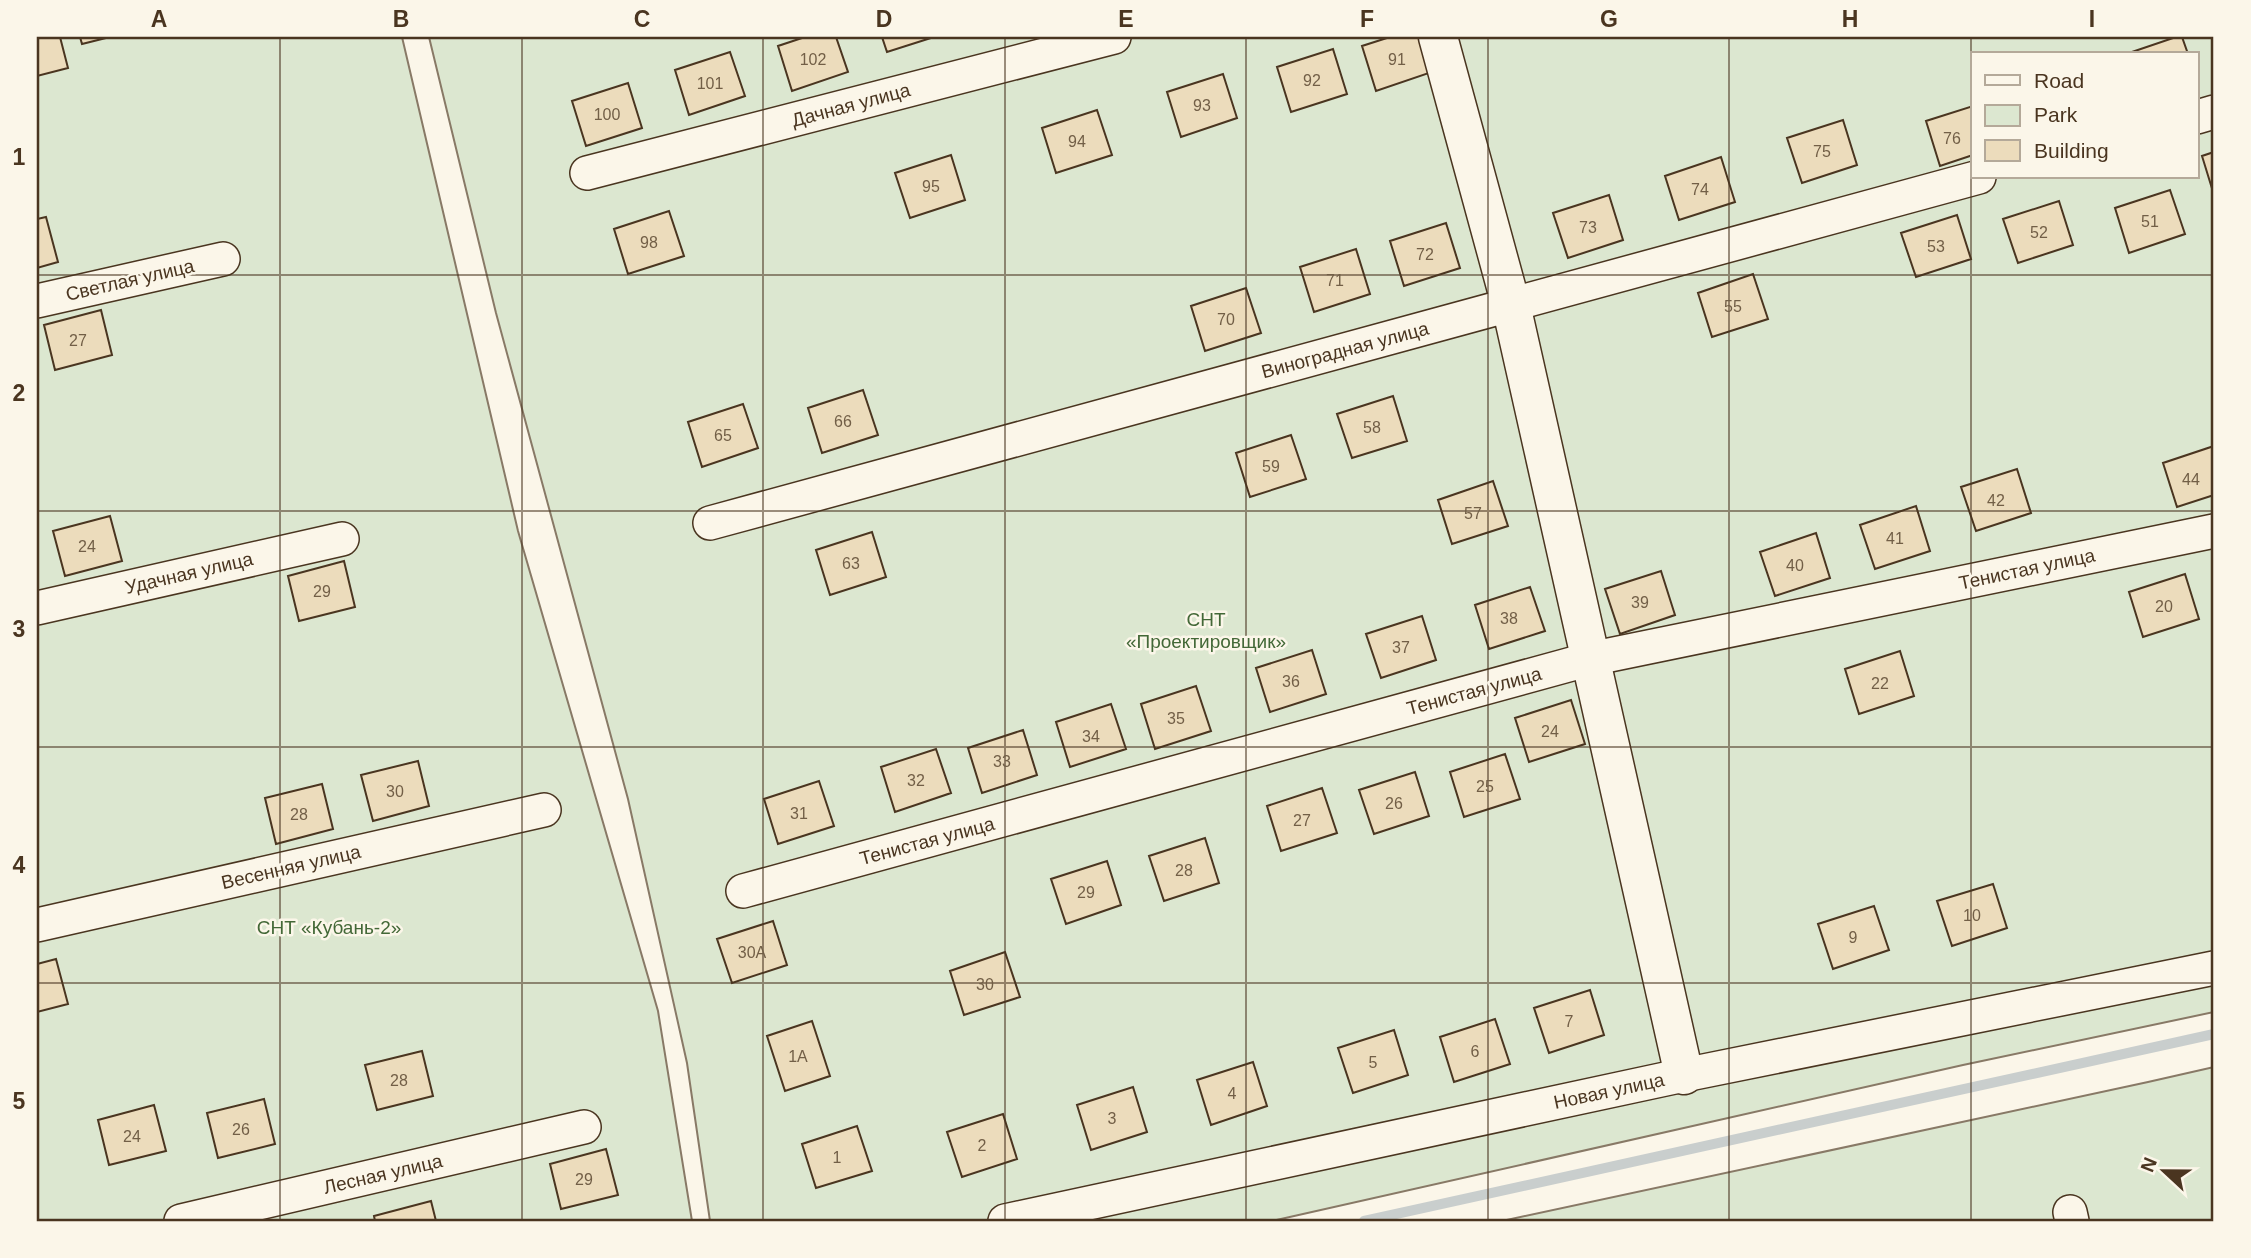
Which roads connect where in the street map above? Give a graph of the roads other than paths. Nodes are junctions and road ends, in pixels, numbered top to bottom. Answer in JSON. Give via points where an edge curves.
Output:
{"nodes":[{"id":1,"x":1114,"y":37,"type":"edge"},
{"id":2,"x":1437,"y":37,"type":"edge"},
{"id":3,"x":587,"y":173,"type":"dead end"},
{"id":4,"x":1975,"y":178,"type":"edge"},
{"id":5,"x":223,"y":259,"type":"dead end"},
{"id":6,"x":37,"y":301,"type":"edge"},
{"id":7,"x":1511,"y":305,"type":"junction"},
{"id":8,"x":710,"y":523,"type":"dead end"},
{"id":9,"x":2214,"y":531,"type":"edge"},
{"id":10,"x":342,"y":539,"type":"dead end"},
{"id":11,"x":37,"y":608,"type":"edge"},
{"id":12,"x":1590,"y":659,"type":"junction"},
{"id":13,"x":544,"y":810,"type":"dead end"},
{"id":14,"x":743,"y":891,"type":"dead end"},
{"id":15,"x":37,"y":925,"type":"edge"},
{"id":16,"x":2214,"y":968,"type":"edge"},
{"id":17,"x":1684,"y":1075,"type":"junction"},
{"id":18,"x":584,"y":1127,"type":"dead end"},
{"id":19,"x":181,"y":1221,"type":"edge"},
{"id":20,"x":1005,"y":1221,"type":"edge"}],
"edges":[{"from":1,"to":3,"type":"street","name":"Дачная улица"},
{"from":2,"to":7,"type":"street"},
{"from":4,"to":7,"type":"street","name":"Виноградная улица"},
{"from":5,"to":6,"type":"street","name":"Светлая улица"},
{"from":7,"to":8,"type":"street","name":"Виноградная улица"},
{"from":7,"to":12,"type":"street"},
{"from":9,"to":12,"type":"street","name":"Тенистая улица"},
{"from":10,"to":11,"type":"street","name":"Удачная улица"},
{"from":12,"to":14,"type":"street","name":"Тенистая улица"},
{"from":12,"to":17,"type":"street"},
{"from":13,"to":15,"type":"street","name":"Весенняя улица"},
{"from":16,"to":17,"type":"street","name":"Новая улица"},
{"from":17,"to":20,"type":"street","name":"Новая улица"},
{"from":18,"to":19,"type":"street","name":"Лесная улица"}]}
